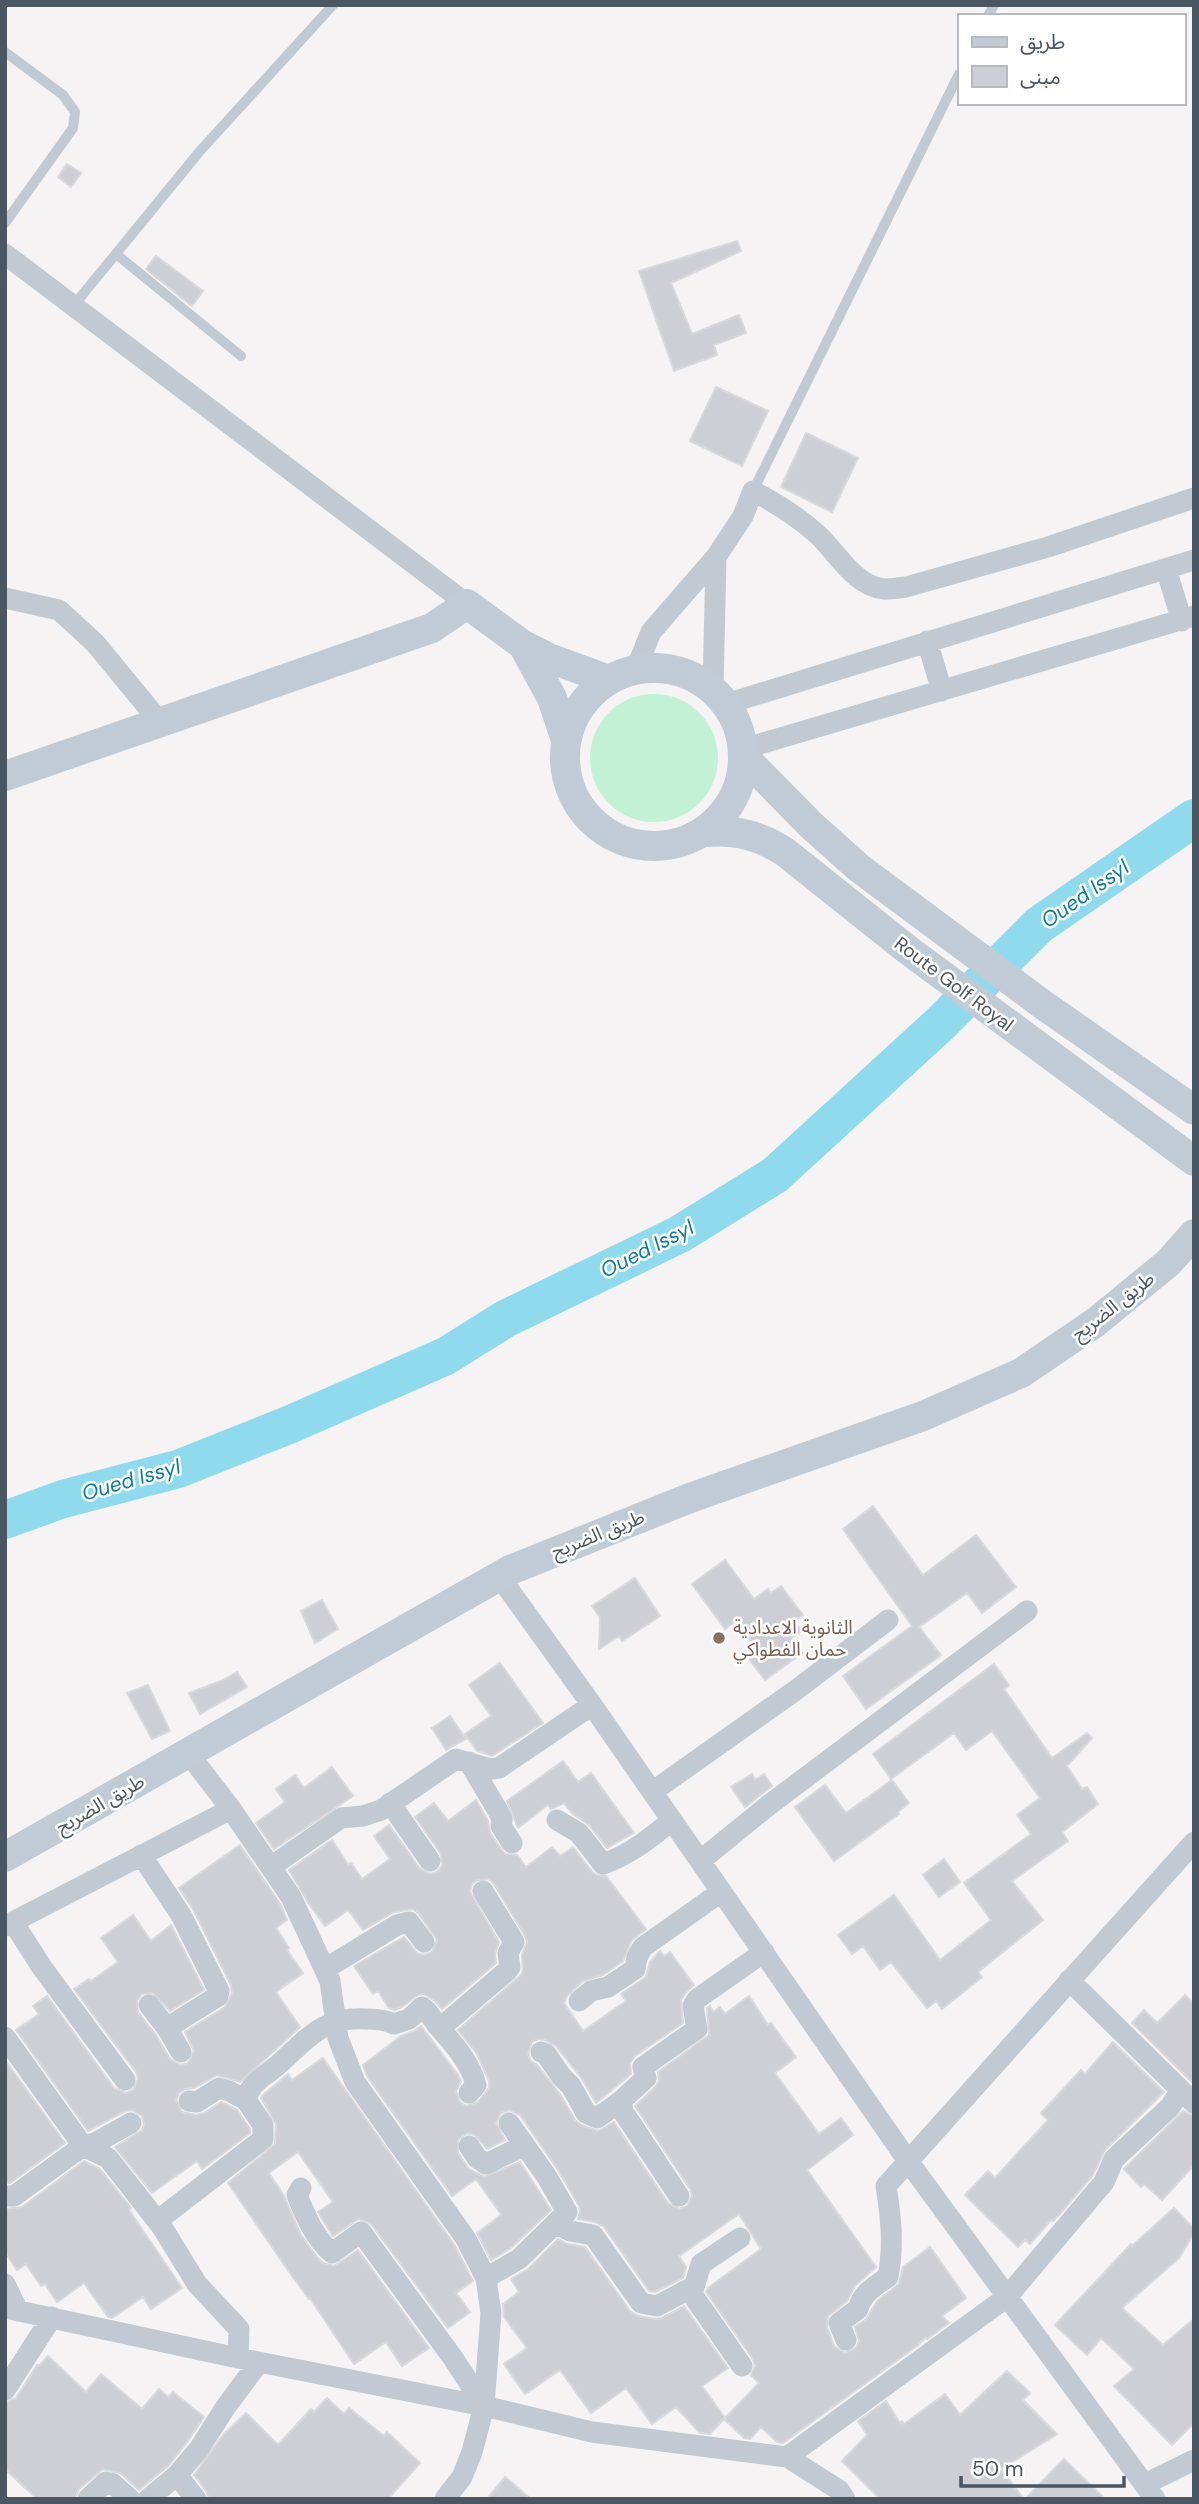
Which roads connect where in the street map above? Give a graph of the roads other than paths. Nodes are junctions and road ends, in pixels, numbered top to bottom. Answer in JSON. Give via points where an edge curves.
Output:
{"nodes":[{"id":1,"x":333,"y":5,"type":"edge"},
{"id":2,"x":5,"y":52,"type":"edge"},
{"id":3,"x":958,"y":77,"type":"edge"},
{"id":4,"x":5,"y":223,"type":"edge"},
{"id":5,"x":5,"y":254,"type":"edge"},
{"id":6,"x":116,"y":254,"type":"junction"},
{"id":7,"x":74,"y":306,"type":"junction"},
{"id":8,"x":241,"y":356,"type":"dead end"},
{"id":9,"x":753,"y":491,"type":"junction"},
{"id":10,"x":1194,"y":498,"type":"edge"},
{"id":11,"x":716,"y":557,"type":"junction"},
{"id":12,"x":1194,"y":560,"type":"edge"},
{"id":13,"x":1166,"y":569,"type":"junction"},
{"id":14,"x":5,"y":598,"type":"edge"},
{"id":15,"x":467,"y":604,"type":"junction"},
{"id":16,"x":1188,"y":619,"type":"edge"},
{"id":17,"x":927,"y":641,"type":"junction"},
{"id":18,"x":523,"y":645,"type":"junction"},
{"id":19,"x":623,"y":674,"type":"junction"},
{"id":20,"x":942,"y":691,"type":"junction"},
{"id":21,"x":719,"y":697,"type":"junction"},
{"id":22,"x":160,"y":722,"type":"junction"},
{"id":23,"x":566,"y":740,"type":"junction"},
{"id":24,"x":744,"y":753,"type":"junction"},
{"id":25,"x":5,"y":776,"type":"edge"},
{"id":26,"x":705,"y":832,"type":"junction"},
{"id":27,"x":1194,"y":1110,"type":"edge"},
{"id":28,"x":1194,"y":1161,"type":"edge"},
{"id":29,"x":1194,"y":1234,"type":"edge"},
{"id":30,"x":499,"y":1576,"type":"junction"},
{"id":31,"x":1027,"y":1611,"type":"dead end"},
{"id":32,"x":888,"y":1620,"type":"dead end"},
{"id":33,"x":592,"y":1705,"type":"junction"},
{"id":34,"x":188,"y":1753,"type":"junction"},
{"id":35,"x":468,"y":1762,"type":"junction"},
{"id":36,"x":652,"y":1792,"type":"junction"},
{"id":37,"x":390,"y":1803,"type":"junction"},
{"id":38,"x":231,"y":1809,"type":"junction"},
{"id":39,"x":557,"y":1820,"type":"dead end"},
{"id":40,"x":672,"y":1820,"type":"junction"},
{"id":41,"x":1194,"y":1842,"type":"edge"},
{"id":42,"x":512,"y":1843,"type":"dead end"},
{"id":43,"x":141,"y":1855,"type":"junction"},
{"id":44,"x":5,"y":1857,"type":"edge"},
{"id":45,"x":430,"y":1861,"type":"dead end"},
{"id":46,"x":700,"y":1861,"type":"junction"},
{"id":47,"x":272,"y":1866,"type":"junction"},
{"id":48,"x":483,"y":1891,"type":"dead end"},
{"id":49,"x":722,"y":1892,"type":"junction"},
{"id":50,"x":9,"y":1924,"type":"edge"},
{"id":51,"x":424,"y":1942,"type":"dead end"},
{"id":52,"x":764,"y":1952,"type":"junction"},
{"id":53,"x":325,"y":1969,"type":"junction"},
{"id":54,"x":1069,"y":1980,"type":"junction"},
{"id":55,"x":579,"y":2001,"type":"dead end"},
{"id":56,"x":149,"y":2005,"type":"dead end"},
{"id":57,"x":336,"y":2020,"type":"junction"},
{"id":58,"x":437,"y":2025,"type":"junction"},
{"id":59,"x":167,"y":2028,"type":"junction"},
{"id":60,"x":5,"y":2037,"type":"edge"},
{"id":61,"x":181,"y":2052,"type":"dead end"},
{"id":62,"x":541,"y":2052,"type":"dead end"},
{"id":63,"x":125,"y":2080,"type":"dead end"},
{"id":64,"x":469,"y":2093,"type":"dead end"},
{"id":65,"x":1187,"y":2096,"type":"edge"},
{"id":66,"x":246,"y":2100,"type":"junction"},
{"id":67,"x":189,"y":2101,"type":"dead end"},
{"id":68,"x":621,"y":2101,"type":"junction"},
{"id":69,"x":131,"y":2123,"type":"dead end"},
{"id":70,"x":509,"y":2123,"type":"dead end"},
{"id":71,"x":525,"y":2145,"type":"junction"},
{"id":72,"x":83,"y":2146,"type":"junction"},
{"id":73,"x":469,"y":2146,"type":"dead end"},
{"id":74,"x":908,"y":2161,"type":"junction"},
{"id":75,"x":302,"y":2188,"type":"dead end"},
{"id":76,"x":5,"y":2196,"type":"edge"},
{"id":77,"x":679,"y":2196,"type":"dead end"},
{"id":78,"x":157,"y":2221,"type":"junction"},
{"id":79,"x":557,"y":2224,"type":"junction"},
{"id":80,"x":740,"y":2238,"type":"dead end"},
{"id":81,"x":486,"y":2278,"type":"junction"},
{"id":82,"x":5,"y":2284,"type":"edge"},
{"id":83,"x":692,"y":2294,"type":"junction"},
{"id":84,"x":1007,"y":2297,"type":"junction"},
{"id":85,"x":11,"y":2309,"type":"edge"},
{"id":86,"x":52,"y":2317,"type":"junction"},
{"id":87,"x":846,"y":2340,"type":"dead end"},
{"id":88,"x":238,"y":2358,"type":"junction"},
{"id":89,"x":259,"y":2362,"type":"junction"},
{"id":90,"x":743,"y":2366,"type":"dead end"},
{"id":91,"x":5,"y":2390,"type":"edge"},
{"id":92,"x":484,"y":2406,"type":"junction"},
{"id":93,"x":787,"y":2457,"type":"junction"},
{"id":94,"x":1194,"y":2460,"type":"edge"},
{"id":95,"x":177,"y":2475,"type":"junction"},
{"id":96,"x":1150,"y":2491,"type":"edge"},
{"id":97,"x":88,"y":2499,"type":"edge"},
{"id":98,"x":130,"y":2499,"type":"edge"},
{"id":99,"x":148,"y":2499,"type":"edge"},
{"id":100,"x":196,"y":2499,"type":"edge"},
{"id":101,"x":445,"y":2499,"type":"edge"},
{"id":102,"x":845,"y":2499,"type":"edge"}],
"edges":[{"from":1,"to":6,"type":"lane","via":[[200,151]]},
{"from":2,"to":4,"type":"lane","via":[[63,95],[75,112],[73,128]]},
{"from":3,"to":9,"type":"lane"},
{"from":5,"to":7,"type":"street"},
{"from":6,"to":7,"type":"lane"},
{"from":6,"to":8,"type":"lane"},
{"from":7,"to":15,"type":"street"},
{"from":9,"to":10,"type":"street","via":[[819,536],[864,582],[882,589],[906,587],[1048,547]]},
{"from":9,"to":11,"type":"street","via":[[743,516]]},
{"from":11,"to":19,"type":"street","via":[[651,632]]},
{"from":11,"to":21,"type":"street"},
{"from":12,"to":13,"type":"street"},
{"from":13,"to":16,"type":"street"},
{"from":13,"to":17,"type":"street"},
{"from":14,"to":22,"type":"street","via":[[59,610],[94,642]]},
{"from":15,"to":18,"type":"street"},
{"from":15,"to":22,"type":"street","via":[[432,628]]},
{"from":16,"to":20,"type":"street"},
{"from":17,"to":20,"type":"street"},
{"from":17,"to":21,"type":"street"},
{"from":18,"to":19,"type":"street","via":[[549,658]]},
{"from":18,"to":23,"type":"street","via":[[552,698]]},
{"from":19,"to":21,"type":"street","via":[[657,667],[677,670],[696,678]]},
{"from":19,"to":23,"type":"street","via":[[589,695],[574,716]]},
{"from":20,"to":24,"type":"street"},
{"from":21,"to":24,"type":"street","via":[[741,733]]},
{"from":22,"to":25,"type":"street"},
{"from":23,"to":26,"type":"street","via":[[565,767],[572,793],[585,815],[605,833],[629,844],[656,848],[681,844]]},
{"from":24,"to":26,"type":"street","via":[[734,799]]},
{"from":24,"to":27,"type":"street","name":"Route Golf Royal","via":[[832,845],[1042,1004]]},
{"from":26,"to":28,"type":"street","name":"Route Golf Royal","via":[[737,832],[769,842]]},
{"from":29,"to":30,"type":"street","name":"طريق الضريح","via":[[1168,1263],[1096,1322],[1021,1373],[923,1416],[635,1519]]},
{"from":30,"to":33,"type":"street"},
{"from":30,"to":34,"type":"street","name":"طريق الضريح"},
{"from":31,"to":46,"type":"street"},
{"from":32,"to":36,"type":"street"},
{"from":33,"to":35,"type":"street","via":[[499,1768]]},
{"from":33,"to":36,"type":"street"},
{"from":34,"to":38,"type":"street"},
{"from":34,"to":44,"type":"street","name":"طريق الضريح"},
{"from":35,"to":37,"type":"street","via":[[456,1759]]},
{"from":35,"to":42,"type":"street"},
{"from":36,"to":40,"type":"street"},
{"from":37,"to":45,"type":"street"},
{"from":37,"to":47,"type":"street","via":[[363,1816],[341,1818]]},
{"from":38,"to":43,"type":"street"},
{"from":38,"to":47,"type":"street"},
{"from":39,"to":40,"type":"street","via":[[579,1833],[603,1864],[627,1853]]},
{"from":40,"to":46,"type":"street"},
{"from":41,"to":54,"type":"street"},
{"from":43,"to":50,"type":"street"},
{"from":43,"to":59,"type":"street","via":[[181,1915],[219,1991]]},
{"from":46,"to":49,"type":"street"},
{"from":47,"to":53,"type":"street"},
{"from":48,"to":58,"type":"street","via":[[514,1942],[508,1953],[510,1967],[446,2023]]},
{"from":49,"to":52,"type":"street"},
{"from":49,"to":55,"type":"street","via":[[643,1947],[635,1969]]},
{"from":50,"to":63,"type":"street"},
{"from":51,"to":53,"type":"street","via":[[409,1922],[397,1925]]},
{"from":52,"to":68,"type":"street","via":[[697,1999],[693,2006],[697,2029],[643,2067],[646,2078]]},
{"from":52,"to":74,"type":"street"},
{"from":53,"to":57,"type":"street"},
{"from":54,"to":65,"type":"street"},
{"from":54,"to":74,"type":"street"},
{"from":56,"to":59,"type":"street"},
{"from":57,"to":58,"type":"street","via":[[364,2018],[394,2024],[409,2019],[422,2007]]},
{"from":57,"to":66,"type":"street","via":[[296,2046],[249,2087]]},
{"from":57,"to":81,"type":"street","via":[[355,2082],[466,2239]]},
{"from":58,"to":64,"type":"street","via":[[474,2074],[476,2085]]},
{"from":59,"to":61,"type":"street"},
{"from":60,"to":72,"type":"street"},
{"from":62,"to":68,"type":"street","via":[[571,2086],[586,2113],[597,2118]]},
{"from":65,"to":84,"type":"street","via":[[1114,2159],[1104,2182]]},
{"from":66,"to":67,"type":"street","via":[[219,2088],[197,2102]]},
{"from":66,"to":78,"type":"street","via":[[263,2125],[263,2139]]},
{"from":68,"to":77,"type":"street"},
{"from":69,"to":72,"type":"street"},
{"from":70,"to":71,"type":"street"},
{"from":71,"to":73,"type":"street","via":[[486,2164]]},
{"from":71,"to":79,"type":"street","via":[[567,2212]]},
{"from":72,"to":76,"type":"street","via":[[14,2196]]},
{"from":72,"to":78,"type":"street","via":[[108,2158]]},
{"from":74,"to":84,"type":"street"},
{"from":74,"to":87,"type":"street","via":[[886,2186],[892,2223],[888,2277],[860,2298],[858,2309],[839,2323]]},
{"from":75,"to":92,"type":"street","via":[[297,2195],[324,2247],[332,2253],[361,2232]]},
{"from":78,"to":88,"type":"street","via":[[197,2284],[239,2329]]},
{"from":79,"to":81,"type":"street","via":[[519,2259]]},
{"from":79,"to":83,"type":"street","via":[[593,2235],[641,2303],[657,2306],[687,2290]]},
{"from":80,"to":83,"type":"street","via":[[701,2264]]},
{"from":81,"to":92,"type":"street","via":[[491,2313]]},
{"from":82,"to":85,"type":"street"},
{"from":83,"to":90,"type":"street"},
{"from":84,"to":93,"type":"street"},
{"from":84,"to":96,"type":"street"},
{"from":85,"to":86,"type":"street"},
{"from":86,"to":88,"type":"street"},
{"from":86,"to":91,"type":"street"},
{"from":88,"to":89,"type":"street"},
{"from":89,"to":92,"type":"street"},
{"from":89,"to":95,"type":"street"},
{"from":92,"to":93,"type":"street","via":[[592,2432]]},
{"from":92,"to":101,"type":"street","via":[[462,2477]]},
{"from":93,"to":102,"type":"street","via":[[839,2490]]},
{"from":94,"to":96,"type":"street"},
{"from":95,"to":99,"type":"street"},
{"from":95,"to":100,"type":"street"},
{"from":97,"to":98,"type":"street","via":[[106,2482]]}]}
